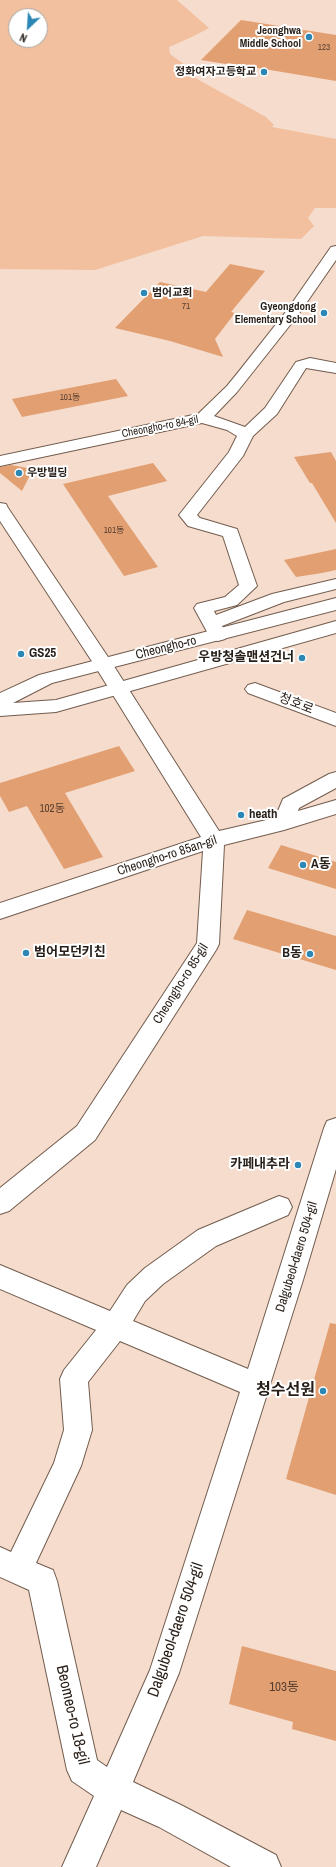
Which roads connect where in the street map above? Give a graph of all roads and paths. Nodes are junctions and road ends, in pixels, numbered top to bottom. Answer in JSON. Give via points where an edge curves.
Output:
{"nodes":[{"id":1,"x":336,"y":250,"type":"edge"},
{"id":2,"x":336,"y":368,"type":"edge"},
{"id":3,"x":203,"y":418,"type":"junction"},
{"id":4,"x":246,"y":434,"type":"junction"},
{"id":5,"x":0,"y":461,"type":"edge"},
{"id":6,"x":0,"y":508,"type":"edge"},
{"id":7,"x":336,"y":584,"type":"edge"},
{"id":8,"x":336,"y":604,"type":"edge"},
{"id":9,"x":336,"y":627,"type":"edge"},
{"id":10,"x":215,"y":629,"type":"junction"},
{"id":11,"x":103,"y":664,"type":"junction"},
{"id":12,"x":118,"y":689,"type":"junction"},
{"id":13,"x":255,"y":689,"type":"dead end"},
{"id":14,"x":0,"y":701,"type":"edge"},
{"id":15,"x":0,"y":710,"type":"edge"},
{"id":16,"x":336,"y":720,"type":"edge"},
{"id":17,"x":336,"y":779,"type":"edge"},
{"id":18,"x":336,"y":807,"type":"edge"},
{"id":19,"x":284,"y":823,"type":"junction"},
{"id":20,"x":214,"y":840,"type":"junction"},
{"id":21,"x":0,"y":911,"type":"edge"},
{"id":22,"x":336,"y":1128,"type":"edge"},
{"id":23,"x":332,"y":1157,"type":"edge"},
{"id":24,"x":0,"y":1203,"type":"edge"},
{"id":25,"x":279,"y":1207,"type":"dead end"},
{"id":26,"x":0,"y":1277,"type":"edge"},
{"id":27,"x":116,"y":1325,"type":"junction"},
{"id":28,"x":256,"y":1386,"type":"junction"},
{"id":29,"x":9,"y":1566,"type":"edge"},
{"id":30,"x":114,"y":1790,"type":"junction"},
{"id":31,"x":79,"y":1867,"type":"edge"},
{"id":32,"x":264,"y":1867,"type":"edge"}],
"edges":[{"from":1,"to":3,"type":"street","name":"Cheongho-ro 84-gil","via":[[293,312],[245,373]]},
{"from":2,"to":4,"type":"street","via":[[310,363],[301,365],[271,411]]},
{"from":3,"to":4,"type":"street"},
{"from":3,"to":5,"type":"street","name":"Cheongho-ro 84-gil"},
{"from":4,"to":10,"type":"street","via":[[237,453],[188,515],[194,522],[231,533],[248,586],[231,601],[203,608]]},
{"from":6,"to":11,"type":"street"},
{"from":7,"to":10,"type":"street","via":[[278,598]]},
{"from":8,"to":10,"type":"street","name":"Cheongho-ro"},
{"from":9,"to":12,"type":"street","name":"Cheongho-ro"},
{"from":10,"to":11,"type":"street","name":"Cheongho-ro"},
{"from":11,"to":12,"type":"street"},
{"from":11,"to":14,"type":"street","name":"Cheongho-ro","via":[[46,679]]},
{"from":12,"to":15,"type":"street","name":"Cheongho-ro","via":[[56,706]]},
{"from":12,"to":20,"type":"street"},
{"from":13,"to":16,"type":"street","name":"청호로"},
{"from":17,"to":19,"type":"street","via":[[290,804]]},
{"from":18,"to":19,"type":"street","name":"Cheongho-ro 85an-gil"},
{"from":19,"to":20,"type":"street","name":"Cheongho-ro 85an-gil"},
{"from":20,"to":21,"type":"street","name":"Cheongho-ro 85an-gil"},
{"from":20,"to":24,"type":"street","name":"Cheongho-ro 85-gil","via":[[208,944],[86,1133]]},
{"from":22,"to":23,"type":"street","name":"Dalgubeol-daero 504-gil"},
{"from":23,"to":28,"type":"street","name":"Dalgubeol-daero 504-gil"},
{"from":25,"to":27,"type":"street","via":[[207,1238],[169,1264],[136,1293]]},
{"from":26,"to":27,"type":"street"},
{"from":27,"to":28,"type":"street"},
{"from":27,"to":29,"type":"street","name":"Beomeo-ro 18-gil","via":[[74,1379],[78,1430],[67,1466]]},
{"from":28,"to":30,"type":"street","name":"Dalgubeol-daero 504-gil","via":[[164,1673]]},
{"from":29,"to":30,"type":"street","name":"Beomeo-ro 18-gil","via":[[42,1582],[83,1770]]},
{"from":30,"to":31,"type":"street","name":"Dalgubeol-daero 504-gil"},
{"from":30,"to":32,"type":"street","name":"Beomeo-ro 18-gil","via":[[170,1816]]}]}
